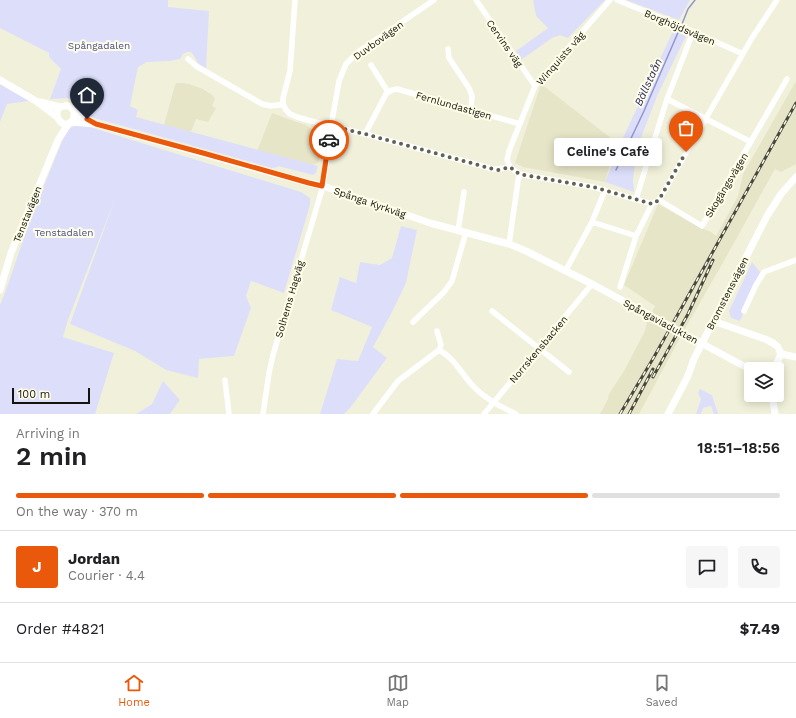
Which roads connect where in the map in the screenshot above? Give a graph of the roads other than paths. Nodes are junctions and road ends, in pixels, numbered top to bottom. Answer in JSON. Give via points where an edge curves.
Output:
{"nodes":[{"id":1,"x":295,"y":0,"type":"edge"},
{"id":2,"x":434,"y":0,"type":"edge"},
{"id":3,"x":476,"y":0,"type":"edge"},
{"id":4,"x":610,"y":0,"type":"edge"},
{"id":5,"x":617,"y":0,"type":"edge"},
{"id":6,"x":777,"y":0,"type":"edge"},
{"id":7,"x":693,"y":32,"type":"junction"},
{"id":8,"x":448,"y":49,"type":"dead end"},
{"id":9,"x":743,"y":54,"type":"junction"},
{"id":10,"x":188,"y":59,"type":"dead end"},
{"id":11,"x":371,"y":65,"type":"dead end"},
{"id":12,"x":787,"y":79,"type":"dead end"},
{"id":13,"x":0,"y":80,"type":"edge"},
{"id":14,"x":535,"y":86,"type":"junction"},
{"id":15,"x":388,"y":92,"type":"junction"},
{"id":16,"x":667,"y":99,"type":"junction"},
{"id":17,"x":36,"y":101,"type":"junction"},
{"id":18,"x":283,"y":104,"type":"junction"},
{"id":19,"x":60,"y":107,"type":"junction"},
{"id":20,"x":471,"y":109,"type":"junction"},
{"id":21,"x":74,"y":111,"type":"junction"},
{"id":22,"x":57,"y":118,"type":"junction"},
{"id":23,"x":706,"y":118,"type":"junction"},
{"id":24,"x":70,"y":122,"type":"junction"},
{"id":25,"x":96,"y":124,"type":"junction"},
{"id":26,"x":520,"y":124,"type":"junction"},
{"id":27,"x":331,"y":126,"type":"junction"},
{"id":28,"x":365,"y":134,"type":"junction"},
{"id":29,"x":58,"y":140,"type":"junction"},
{"id":30,"x":751,"y":142,"type":"junction"},
{"id":31,"x":510,"y":167,"type":"junction"},
{"id":32,"x":519,"y":174,"type":"junction"},
{"id":33,"x":796,"y":177,"type":"edge"},
{"id":34,"x":322,"y":186,"type":"junction"},
{"id":35,"x":605,"y":190,"type":"junction"},
{"id":36,"x":464,"y":192,"type":"dead end"},
{"id":37,"x":636,"y":199,"type":"junction"},
{"id":38,"x":659,"y":200,"type":"junction"},
{"id":39,"x":652,"y":204,"type":"junction"},
{"id":40,"x":592,"y":222,"type":"junction"},
{"id":41,"x":458,"y":231,"type":"junction"},
{"id":42,"x":466,"y":232,"type":"junction"},
{"id":43,"x":636,"y":236,"type":"junction"},
{"id":44,"x":509,"y":244,"type":"junction"},
{"id":45,"x":796,"y":260,"type":"edge"},
{"id":46,"x":566,"y":270,"type":"junction"},
{"id":47,"x":592,"y":284,"type":"junction"},
{"id":48,"x":620,"y":287,"type":"dead end"},
{"id":49,"x":0,"y":290,"type":"edge"},
{"id":50,"x":613,"y":296,"type":"joint"},
{"id":51,"x":492,"y":311,"type":"dead end"},
{"id":52,"x":744,"y":311,"type":"dead end"},
{"id":53,"x":713,"y":321,"type":"junction"},
{"id":54,"x":413,"y":322,"type":"dead end"},
{"id":55,"x":437,"y":331,"type":"dead end"},
{"id":56,"x":538,"y":348,"type":"junction"},
{"id":57,"x":439,"y":350,"type":"junction"},
{"id":58,"x":781,"y":354,"type":"junction"},
{"id":59,"x":796,"y":357,"type":"edge"},
{"id":60,"x":777,"y":362,"type":"edge"},
{"id":61,"x":744,"y":366,"type":"edge"},
{"id":62,"x":568,"y":372,"type":"dead end"},
{"id":63,"x":225,"y":380,"type":"dead end"},
{"id":64,"x":773,"y":402,"type":"edge"},
{"id":65,"x":493,"y":403,"type":"junction"},
{"id":66,"x":229,"y":414,"type":"edge"},
{"id":67,"x":263,"y":414,"type":"edge"},
{"id":68,"x":373,"y":414,"type":"edge"},
{"id":69,"x":484,"y":414,"type":"edge"},
{"id":70,"x":516,"y":414,"type":"edge"},
{"id":71,"x":668,"y":414,"type":"edge"},
{"id":72,"x":775,"y":414,"type":"edge"}],
"edges":[{"from":1,"to":18,"type":"street","via":[[291,63]]},
{"from":2,"to":27,"type":"street","name":"Duvbovägen","via":[[358,52],[346,64],[339,81]]},
{"from":3,"to":14,"type":"street","name":"Cervins väg"},
{"from":4,"to":14,"type":"street","name":"Winquists väg"},
{"from":5,"to":7,"type":"street","name":"Borghöjdsvägen"},
{"from":6,"to":9,"type":"street"},
{"from":7,"to":9,"type":"street","name":"Borghöjdsvägen"},
{"from":7,"to":16,"type":"street"},
{"from":8,"to":20,"type":"street","via":[[449,58],[470,88]]},
{"from":9,"to":23,"type":"street"},
{"from":10,"to":18,"type":"street","via":[[262,104]]},
{"from":11,"to":15,"type":"street"},
{"from":12,"to":30,"type":"street","name":"Skogängsvägen"},
{"from":13,"to":17,"type":"street"},
{"from":14,"to":26,"type":"street","name":"Winquists väg"},
{"from":15,"to":20,"type":"street","name":"Fernlundastigen","via":[[397,89]]},
{"from":15,"to":28,"type":"street"},
{"from":16,"to":23,"type":"street","name":"Skogängsvägen"},
{"from":16,"to":37,"type":"street"},
{"from":17,"to":19,"type":"street"},
{"from":17,"to":22,"type":"street"},
{"from":18,"to":27,"type":"street","via":[[290,114]]},
{"from":19,"to":21,"type":"street","via":[[68,106]]},
{"from":19,"to":22,"type":"street"},
{"from":20,"to":26,"type":"street","name":"Fernlundastigen"},
{"from":21,"to":24,"type":"street","via":[[75,116]]},
{"from":21,"to":25,"type":"street","name":"Spånga Kyrkväg"},
{"from":22,"to":24,"type":"street","via":[[64,124]]},
{"from":22,"to":29,"type":"street","name":"Tenstavägen"},
{"from":23,"to":30,"type":"street","name":"Skogängsvägen"},
{"from":23,"to":38,"type":"street"},
{"from":24,"to":25,"type":"street","name":"Spånga Kyrkväg"},
{"from":24,"to":29,"type":"street","name":"Tenstavägen"},
{"from":25,"to":34,"type":"street","name":"Spånga Kyrkväg"},
{"from":26,"to":31,"type":"street","name":"Winquists väg","via":[[508,151],[507,160]]},
{"from":27,"to":28,"type":"street"},
{"from":27,"to":34,"type":"street","name":"Duvbovägen"},
{"from":28,"to":31,"type":"street","via":[[493,169]]},
{"from":29,"to":49,"type":"street","name":"Tenstavägen","via":[[11,253]]},
{"from":30,"to":38,"type":"street","name":"Skogängsvägen","via":[[702,226]]},
{"from":31,"to":32,"type":"street"},
{"from":32,"to":35,"type":"street"},
{"from":32,"to":44,"type":"street"},
{"from":33,"to":53,"type":"street","name":"Bromstensvägen","via":[[767,216]]},
{"from":34,"to":41,"type":"street","name":"Spånga Kyrkväg"},
{"from":34,"to":67,"type":"street","name":"Solhems Hagväg","via":[[273,355]]},
{"from":35,"to":37,"type":"street"},
{"from":35,"to":40,"type":"street"},
{"from":36,"to":41,"type":"street"},
{"from":37,"to":39,"type":"street"},
{"from":38,"to":39,"type":"street"},
{"from":39,"to":43,"type":"street"},
{"from":40,"to":43,"type":"street"},
{"from":40,"to":46,"type":"street"},
{"from":41,"to":42,"type":"street","name":"Spånga Kyrkväg"},
{"from":42,"to":44,"type":"street","name":"Spånga Kyrkväg"},
{"from":42,"to":54,"type":"street","via":[[452,281]]},
{"from":43,"to":48,"type":"street"},
{"from":44,"to":46,"type":"street","name":"Spånga Kyrkväg"},
{"from":45,"to":52,"type":"street","via":[[764,272]]},
{"from":46,"to":47,"type":"street","name":"Spånga Kyrkväg"},
{"from":47,"to":50,"type":"street","name":"Spånga Kyrkväg"},
{"from":47,"to":56,"type":"street","name":"Norrskensbacken"},
{"from":50,"to":61,"type":"street","name":"Spångaviadukten"},
{"from":51,"to":56,"type":"street"},
{"from":53,"to":58,"type":"street","via":[[772,343],[778,347]]},
{"from":53,"to":71,"type":"street","name":"Bromstensvägen"},
{"from":55,"to":57,"type":"street","via":[[441,345]]},
{"from":56,"to":62,"type":"street"},
{"from":56,"to":65,"type":"street","name":"Norrskensbacken"},
{"from":57,"to":65,"type":"street","via":[[452,360],[476,390]]},
{"from":57,"to":68,"type":"street","via":[[398,381]]},
{"from":58,"to":59,"type":"street"},
{"from":58,"to":60,"type":"street"},
{"from":63,"to":66,"type":"street"},
{"from":64,"to":72,"type":"street"},
{"from":65,"to":69,"type":"street","name":"Norrskensbacken"},
{"from":65,"to":70,"type":"street"}]}
